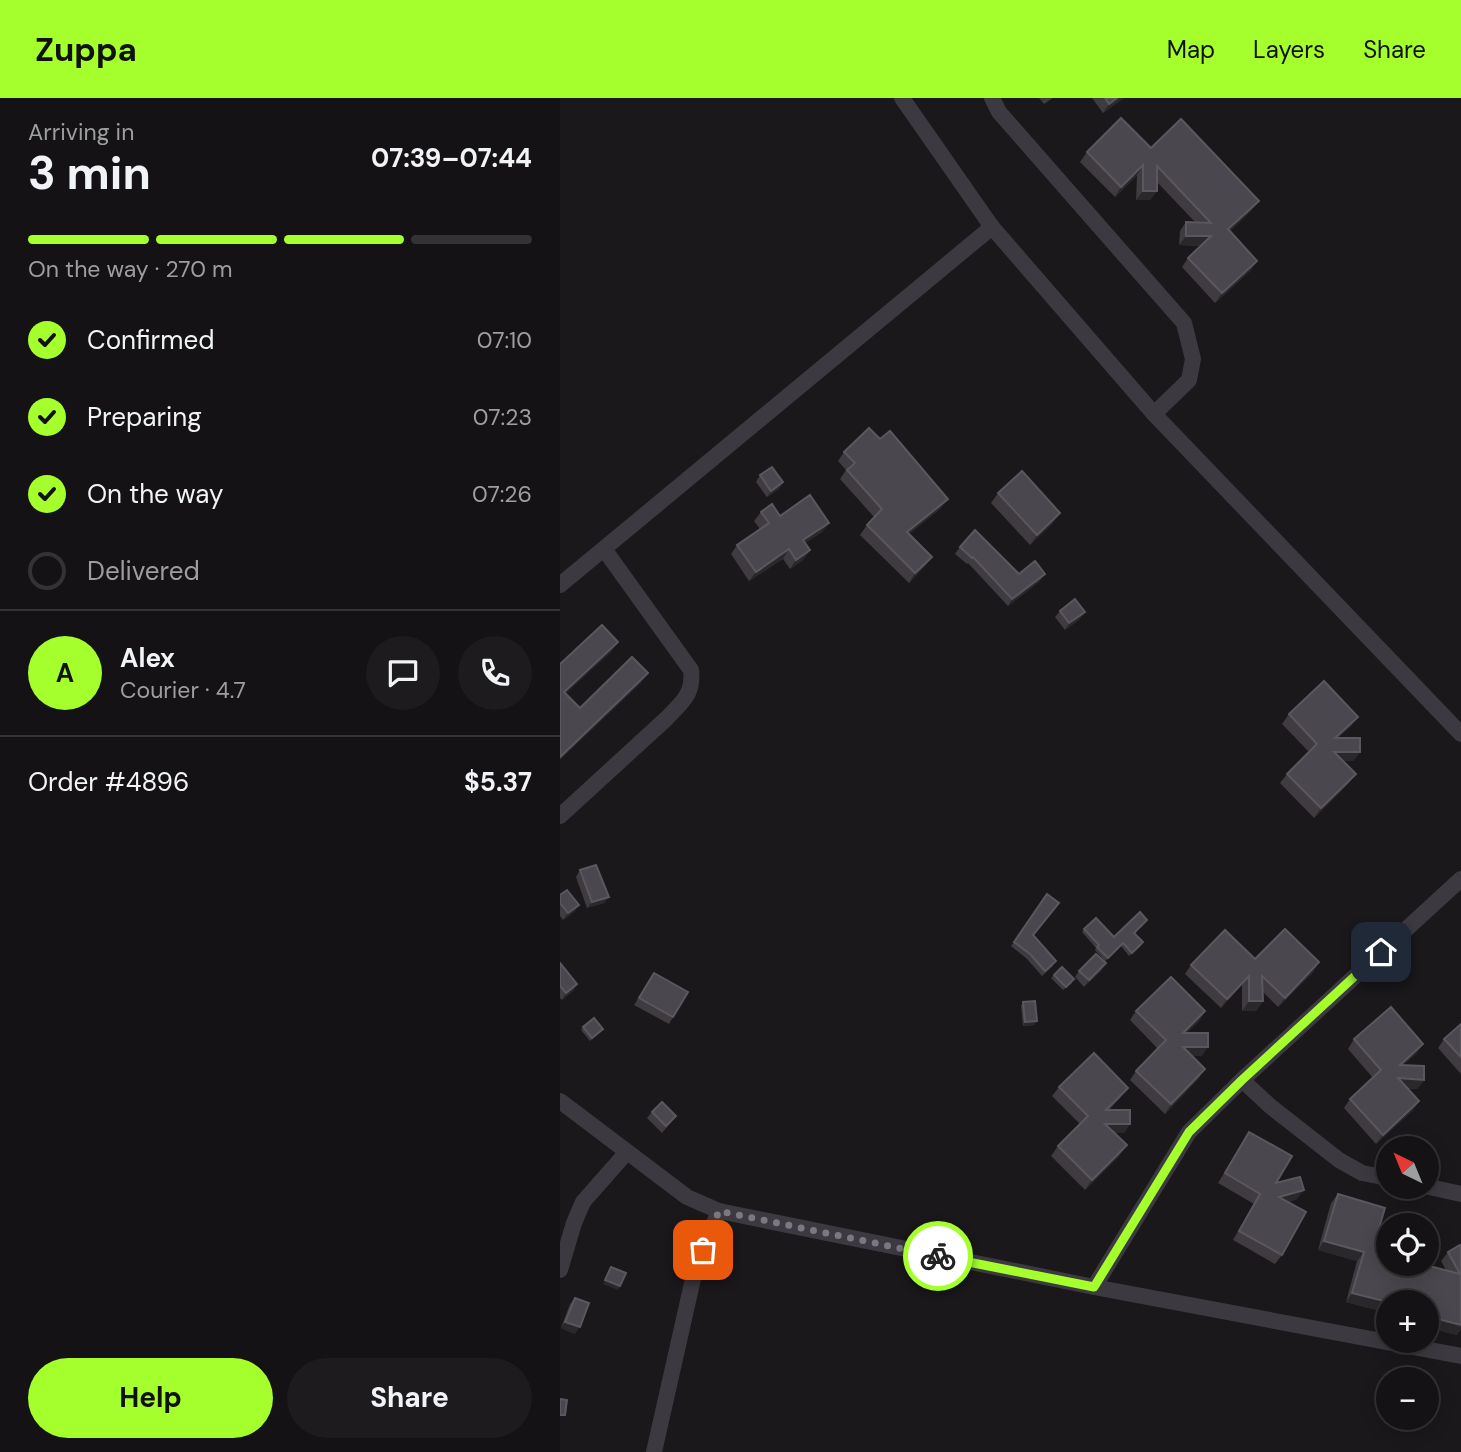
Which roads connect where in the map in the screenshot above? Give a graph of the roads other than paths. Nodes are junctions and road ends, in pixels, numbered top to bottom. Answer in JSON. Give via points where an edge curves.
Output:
{"nodes":[{"id":1,"x":902,"y":98,"type":"edge"},
{"id":2,"x":992,"y":98,"type":"edge"},
{"id":3,"x":992,"y":227,"type":"junction"},
{"id":4,"x":1154,"y":414,"type":"junction"},
{"id":5,"x":604,"y":549,"type":"junction"},
{"id":6,"x":560,"y":585,"type":"edge"},
{"id":7,"x":1461,"y":734,"type":"edge"},
{"id":8,"x":560,"y":816,"type":"edge"},
{"id":9,"x":1461,"y":879,"type":"edge"},
{"id":10,"x":1242,"y":1080,"type":"junction"},
{"id":11,"x":560,"y":1101,"type":"edge"},
{"id":12,"x":627,"y":1152,"type":"junction"},
{"id":13,"x":1376,"y":1176,"type":"edge"},
{"id":14,"x":1439,"y":1189,"type":"edge"},
{"id":15,"x":1461,"y":1194,"type":"edge"},
{"id":16,"x":719,"y":1211,"type":"junction"},
{"id":17,"x":560,"y":1270,"type":"edge"},
{"id":18,"x":1094,"y":1287,"type":"junction"},
{"id":19,"x":1461,"y":1356,"type":"edge"},
{"id":20,"x":654,"y":1452,"type":"edge"}],
"edges":[{"from":1,"to":3,"type":"street"},
{"from":2,"to":4,"type":"street","via":[[999,112],[1184,323],[1193,359],[1189,380]]},
{"from":3,"to":4,"type":"street"},
{"from":3,"to":5,"type":"street"},
{"from":4,"to":7,"type":"street"},
{"from":5,"to":6,"type":"street"},
{"from":5,"to":8,"type":"street","via":[[691,670],[693,684],[666,719]]},
{"from":9,"to":10,"type":"street"},
{"from":10,"to":13,"type":"street","via":[[1339,1160]]},
{"from":10,"to":18,"type":"street","via":[[1189,1132]]},
{"from":11,"to":12,"type":"street"},
{"from":12,"to":16,"type":"street","via":[[687,1197]]},
{"from":12,"to":17,"type":"street","via":[[583,1202]]},
{"from":14,"to":15,"type":"street"},
{"from":16,"to":18,"type":"street"},
{"from":16,"to":20,"type":"street","via":[[695,1270]]},
{"from":18,"to":19,"type":"street"}]}
